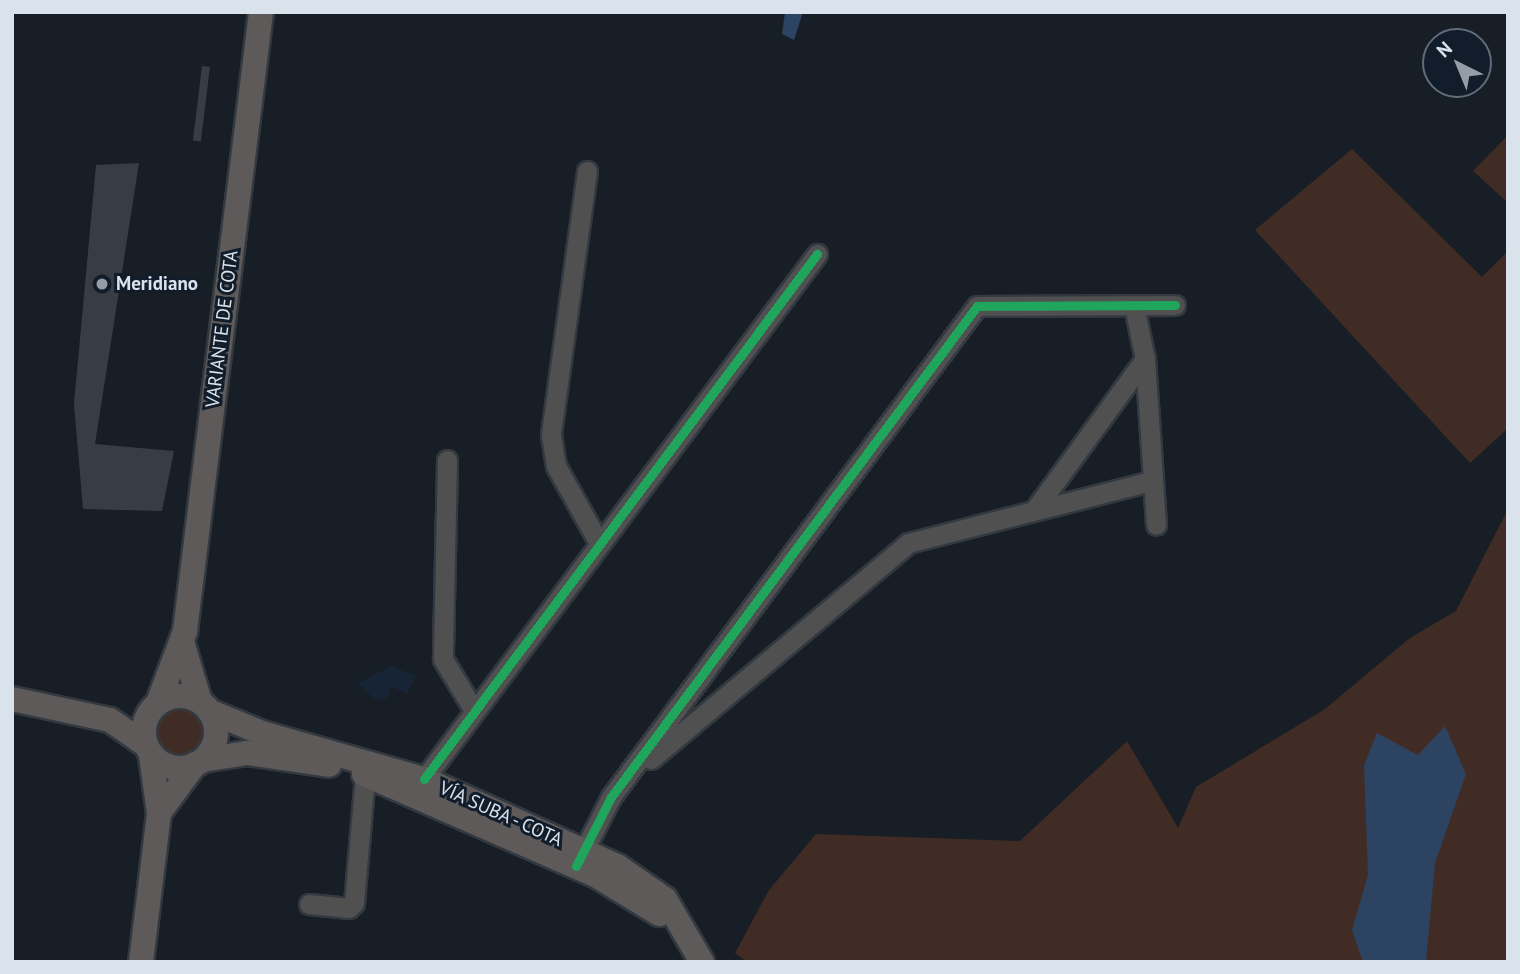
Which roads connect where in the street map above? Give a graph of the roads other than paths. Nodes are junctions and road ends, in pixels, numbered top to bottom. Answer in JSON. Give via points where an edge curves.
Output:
{"nodes":[{"id":1,"x":261,"y":12,"type":"edge"},
{"id":2,"x":587,"y":171,"type":"dead end"},
{"id":3,"x":817,"y":254,"type":"dead end"},
{"id":4,"x":1134,"y":306,"type":"junction"},
{"id":5,"x":1175,"y":306,"type":"dead end"},
{"id":6,"x":1145,"y":359,"type":"junction"},
{"id":7,"x":447,"y":460,"type":"dead end"},
{"id":8,"x":1151,"y":481,"type":"junction"},
{"id":9,"x":1036,"y":508,"type":"junction"},
{"id":10,"x":1156,"y":525,"type":"dead end"},
{"id":11,"x":598,"y":541,"type":"junction"},
{"id":12,"x":183,"y":645,"type":"junction"},
{"id":13,"x":12,"y":699,"type":"edge"},
{"id":14,"x":156,"y":705,"type":"junction"},
{"id":15,"x":205,"y":706,"type":"junction"},
{"id":16,"x":473,"y":709,"type":"junction"},
{"id":17,"x":110,"y":720,"type":"junction"},
{"id":18,"x":148,"y":751,"type":"junction"},
{"id":19,"x":199,"y":762,"type":"junction"},
{"id":20,"x":365,"y":774,"type":"junction"},
{"id":21,"x":424,"y":779,"type":"junction"},
{"id":22,"x":627,"y":779,"type":"junction"},
{"id":23,"x":159,"y":813,"type":"junction"},
{"id":24,"x":580,"y":858,"type":"junction"},
{"id":25,"x":309,"y":904,"type":"dead end"},
{"id":26,"x":141,"y":962,"type":"edge"},
{"id":27,"x":702,"y":962,"type":"edge"}],
"edges":[{"from":1,"to":12,"type":"main road","name":"VARIANTE DE COTA"},
{"from":2,"to":11,"type":"street","via":[[551,443],[556,466]]},
{"from":3,"to":11,"type":"street"},
{"from":4,"to":5,"type":"street"},
{"from":4,"to":6,"type":"street"},
{"from":4,"to":22,"type":"street","via":[[977,306],[794,544]]},
{"from":6,"to":8,"type":"street"},
{"from":6,"to":9,"type":"street"},
{"from":7,"to":16,"type":"street","via":[[443,659]]},
{"from":8,"to":9,"type":"street"},
{"from":8,"to":10,"type":"street"},
{"from":9,"to":22,"type":"street","via":[[908,543]]},
{"from":11,"to":16,"type":"street"},
{"from":12,"to":14,"type":"main road","name":"VARIANTE DE COTA"},
{"from":12,"to":15,"type":"main road","name":"VARIANTE DE COTA"},
{"from":13,"to":17,"type":"main road"},
{"from":14,"to":15,"type":"main road","via":[[179,695]]},
{"from":14,"to":17,"type":"main road"},
{"from":14,"to":18,"type":"main road","via":[[144,724]]},
{"from":15,"to":19,"type":"main road","via":[[215,742]]},
{"from":15,"to":21,"type":"main road","name":"VÍA SUBA - COTA","via":[[262,733]]},
{"from":16,"to":21,"type":"street"},
{"from":17,"to":18,"type":"main road"},
{"from":18,"to":19,"type":"main road","via":[[172,767]]},
{"from":18,"to":23,"type":"main road"},
{"from":19,"to":20,"type":"main road","name":"VÍA SUBA - COTA","via":[[247,753]]},
{"from":19,"to":23,"type":"main road"},
{"from":20,"to":24,"type":"main road","name":"VÍA SUBA - COTA"},
{"from":20,"to":25,"type":"street","via":[[354,903],[349,908]]},
{"from":21,"to":24,"type":"main road","name":"VÍA SUBA - COTA"},
{"from":22,"to":24,"type":"street"},
{"from":23,"to":26,"type":"main road"},
{"from":24,"to":27,"type":"main road","name":"VÍA SUBA - COTA","via":[[684,935]]}]}
